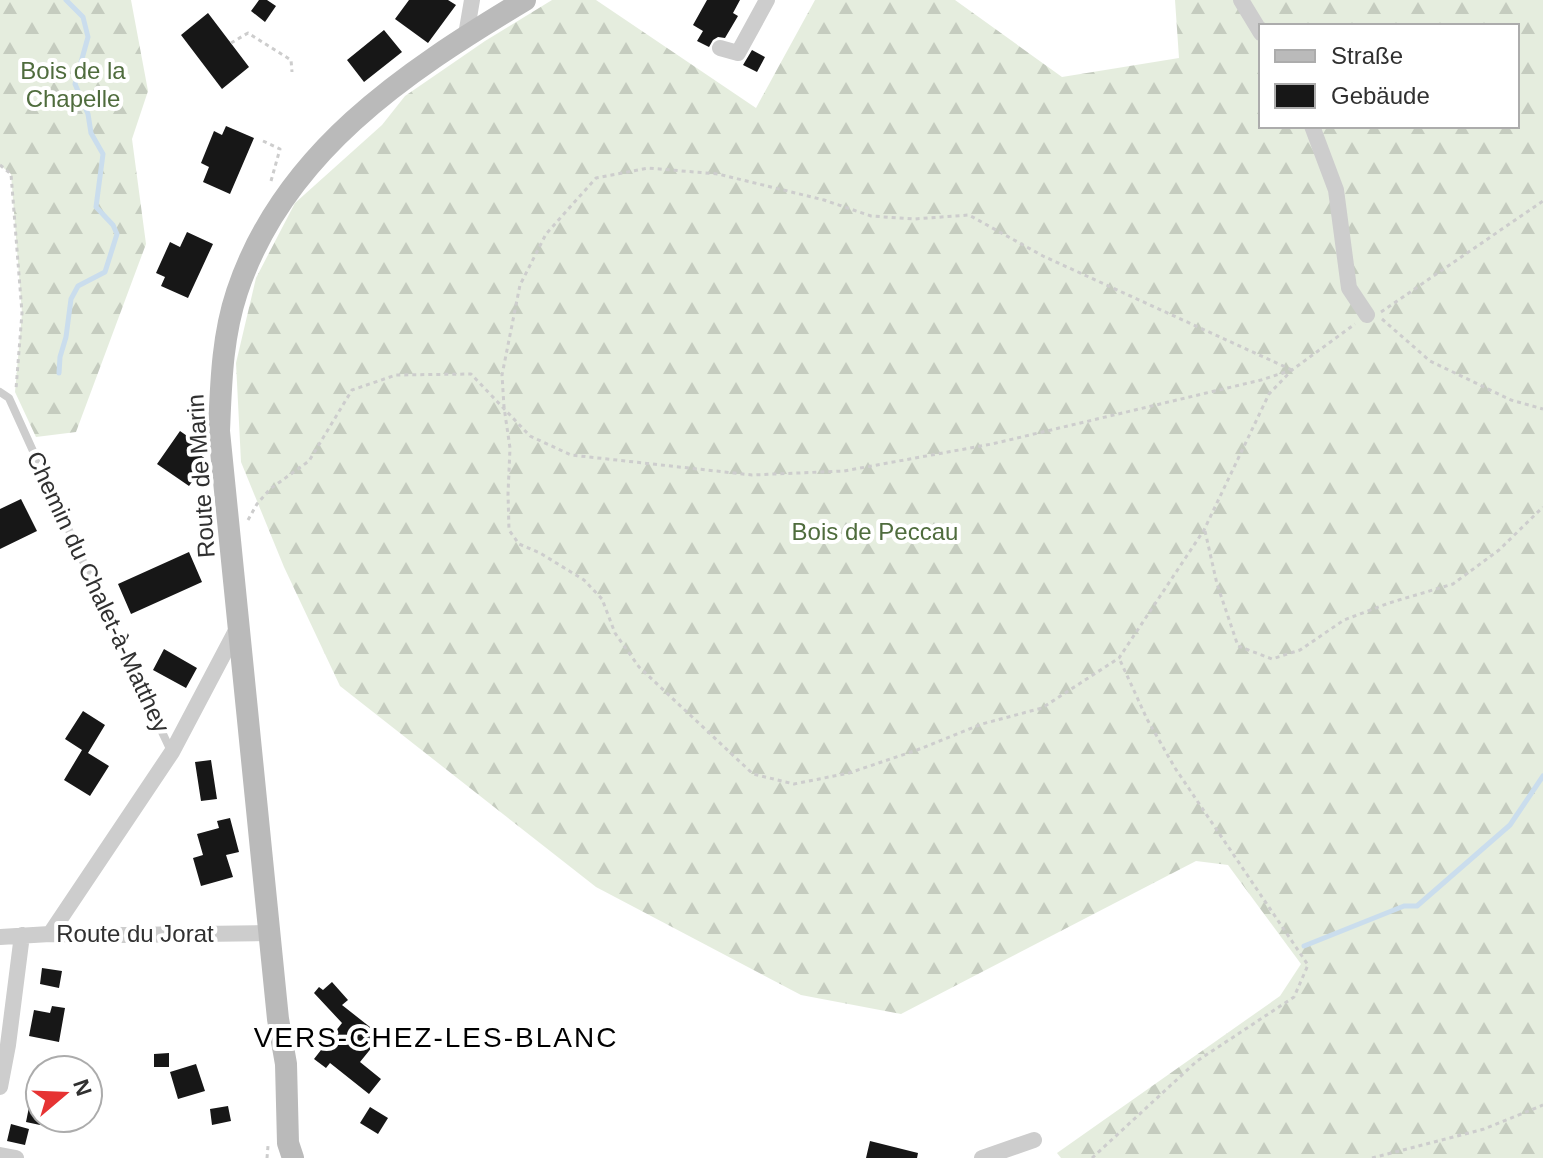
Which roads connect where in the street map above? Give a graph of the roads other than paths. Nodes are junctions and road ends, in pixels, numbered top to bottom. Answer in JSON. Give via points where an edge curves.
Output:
{"nodes":[{"id":1,"x":472,"y":0,"type":"edge"},
{"id":2,"x":525,"y":0,"type":"edge"},
{"id":3,"x":767,"y":0,"type":"edge"},
{"id":4,"x":1241,"y":0,"type":"edge"},
{"id":5,"x":1259,"y":30,"type":"edge"},
{"id":6,"x":466,"y":35,"type":"junction"},
{"id":7,"x":720,"y":48,"type":"dead end"},
{"id":8,"x":1313,"y":128,"type":"edge"},
{"id":9,"x":1372,"y":315,"type":"road end"},
{"id":10,"x":0,"y":392,"type":"edge"},
{"id":11,"x":239,"y":625,"type":"junction"},
{"id":12,"x":172,"y":752,"type":"junction"},
{"id":13,"x":270,"y":933,"type":"junction"},
{"id":14,"x":50,"y":934,"type":"junction"},
{"id":15,"x":22,"y":935,"type":"junction"},
{"id":16,"x":0,"y":937,"type":"edge"},
{"id":17,"x":278,"y":1019,"type":"junction"},
{"id":18,"x":0,"y":1087,"type":"edge"},
{"id":19,"x":1034,"y":1140,"type":"dead end"},
{"id":20,"x":272,"y":1150,"type":"edge"},
{"id":21,"x":0,"y":1155,"type":"edge"},
{"id":22,"x":16,"y":1158,"type":"edge"},
{"id":23,"x":293,"y":1158,"type":"edge"},
{"id":24,"x":982,"y":1158,"type":"edge"}],
"edges":[{"from":1,"to":6,"type":"street"},
{"from":2,"to":6,"type":"main road","name":"Route de Marin"},
{"from":3,"to":7,"type":"street","via":[[738,53]]},
{"from":4,"to":5,"type":"street"},
{"from":6,"to":11,"type":"main road","name":"Route de Marin","via":[[365,109],[304,170],[260,237],[237,292],[221,373],[219,431]]},
{"from":8,"to":9,"type":"street","via":[[1336,190],[1349,288]]},
{"from":10,"to":12,"type":"lane","name":"Chemin du Chalet-à-Matthey","via":[[9,398]]},
{"from":11,"to":12,"type":"street"},
{"from":11,"to":13,"type":"main road","name":"Route de Marin"},
{"from":12,"to":14,"type":"street"},
{"from":13,"to":14,"type":"street","name":"Route du Jorat"},
{"from":13,"to":17,"type":"main road","name":"Route de Marin"},
{"from":14,"to":15,"type":"street","name":"Route du Jorat"},
{"from":15,"to":16,"type":"street","name":"Route du Jorat"},
{"from":15,"to":18,"type":"street"},
{"from":17,"to":20,"type":"main road","name":"Route de Marin"},
{"from":17,"to":23,"type":"main road","name":"Route de Marin"},
{"from":19,"to":24,"type":"street"},
{"from":21,"to":22,"type":"street"}]}
